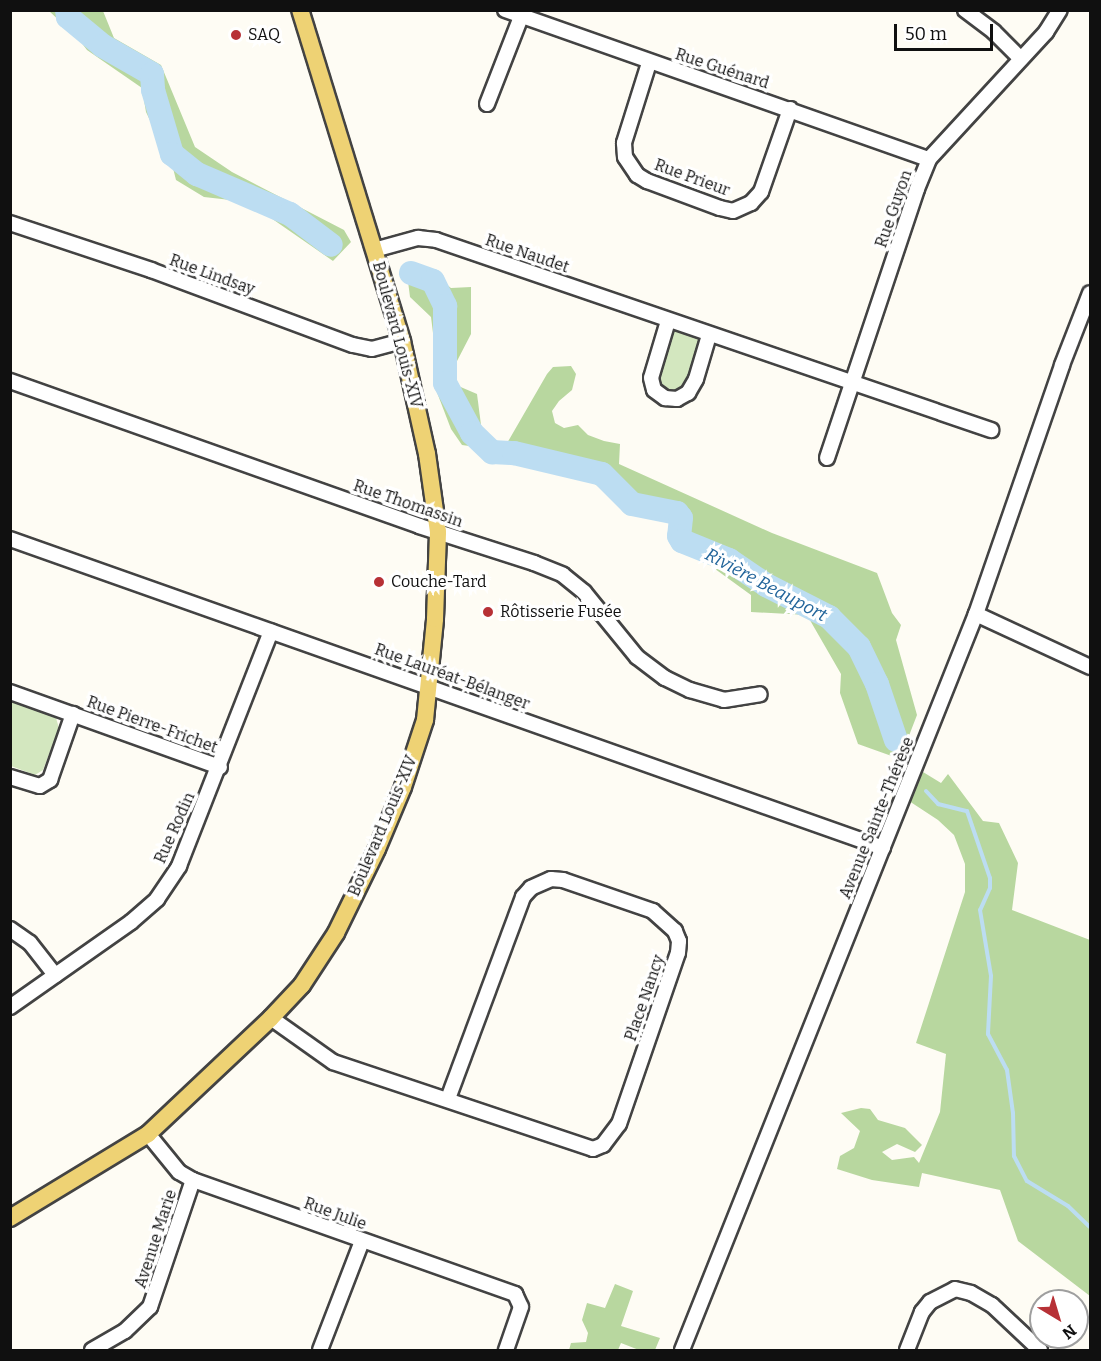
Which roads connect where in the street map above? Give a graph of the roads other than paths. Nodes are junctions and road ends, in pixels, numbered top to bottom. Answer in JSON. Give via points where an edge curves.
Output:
{"nodes":[{"id":1,"x":300,"y":10,"type":"edge"},
{"id":2,"x":505,"y":10,"type":"edge"},
{"id":3,"x":965,"y":10,"type":"edge"},
{"id":4,"x":1060,"y":10,"type":"edge"},
{"id":5,"x":521,"y":17,"type":"junction"},
{"id":6,"x":1021,"y":59,"type":"junction"},
{"id":7,"x":649,"y":63,"type":"junction"},
{"id":8,"x":487,"y":104,"type":"dead end"},
{"id":9,"x":790,"y":109,"type":"junction"},
{"id":10,"x":929,"y":159,"type":"junction"},
{"id":11,"x":10,"y":223,"type":"edge"},
{"id":12,"x":374,"y":250,"type":"junction"},
{"id":13,"x":1090,"y":293,"type":"edge"},
{"id":14,"x":668,"y":321,"type":"junction"},
{"id":15,"x":709,"y":335,"type":"junction"},
{"id":16,"x":402,"y":341,"type":"junction"},
{"id":17,"x":10,"y":381,"type":"edge"},
{"id":18,"x":854,"y":382,"type":"junction"},
{"id":19,"x":991,"y":430,"type":"dead end"},
{"id":20,"x":827,"y":458,"type":"dead end"},
{"id":21,"x":438,"y":532,"type":"junction"},
{"id":22,"x":10,"y":539,"type":"edge"},
{"id":23,"x":976,"y":614,"type":"junction"},
{"id":24,"x":271,"y":631,"type":"junction"},
{"id":25,"x":1090,"y":667,"type":"edge"},
{"id":26,"x":428,"y":686,"type":"junction"},
{"id":27,"x":10,"y":692,"type":"edge"},
{"id":28,"x":760,"y":694,"type":"dead end"},
{"id":29,"x":73,"y":714,"type":"junction"},
{"id":30,"x":220,"y":767,"type":"junction"},
{"id":31,"x":10,"y":777,"type":"edge"},
{"id":32,"x":883,"y":848,"type":"junction"},
{"id":33,"x":10,"y":929,"type":"edge"},
{"id":34,"x":55,"y":975,"type":"junction"},
{"id":35,"x":10,"y":1007,"type":"edge"},
{"id":36,"x":271,"y":1018,"type":"junction"},
{"id":37,"x":448,"y":1099,"type":"junction"},
{"id":38,"x":148,"y":1134,"type":"junction"},
{"id":39,"x":193,"y":1180,"type":"junction"},
{"id":40,"x":10,"y":1218,"type":"edge"},
{"id":41,"x":362,"y":1241,"type":"junction"},
{"id":42,"x":92,"y":1350,"type":"edge"},
{"id":43,"x":320,"y":1350,"type":"edge"},
{"id":44,"x":506,"y":1350,"type":"edge"},
{"id":45,"x":682,"y":1350,"type":"edge"},
{"id":46,"x":908,"y":1350,"type":"edge"},
{"id":47,"x":1040,"y":1350,"type":"edge"}],
"edges":[{"from":1,"to":12,"type":"main road","name":"Boulevard Louis-XIV"},
{"from":2,"to":5,"type":"street","name":"Rue Guénard"},
{"from":3,"to":6,"type":"street"},
{"from":4,"to":6,"type":"street","name":"Rue Guyon"},
{"from":5,"to":7,"type":"street","name":"Rue Guénard"},
{"from":5,"to":8,"type":"street"},
{"from":6,"to":10,"type":"street","name":"Rue Guyon"},
{"from":7,"to":9,"type":"street","name":"Rue Guénard"},
{"from":7,"to":9,"type":"street","name":"Rue Prieur","via":[[624,142],[625,158],[646,181],[720,208],[733,211],[751,203],[760,192]]},
{"from":9,"to":10,"type":"street","name":"Rue Guénard"},
{"from":10,"to":18,"type":"street","name":"Rue Guyon"},
{"from":11,"to":16,"type":"street","name":"Rue Lindsay","via":[[353,345],[372,349]]},
{"from":12,"to":14,"type":"street","name":"Rue Naudet","via":[[418,238],[436,240]]},
{"from":12,"to":16,"type":"main road","name":"Boulevard Louis-XIV"},
{"from":13,"to":23,"type":"street","name":"Avenue Sainte-Thérèse"},
{"from":14,"to":15,"type":"street","name":"Rue Naudet"},
{"from":14,"to":15,"type":"street","via":[[651,378],[654,390],[665,398],[677,399],[688,393]]},
{"from":15,"to":18,"type":"street","name":"Rue Naudet"},
{"from":16,"to":21,"type":"main road","name":"Boulevard Louis-XIV","via":[[427,454]]},
{"from":17,"to":21,"type":"street","name":"Rue Thomassin"},
{"from":18,"to":19,"type":"street","name":"Rue Naudet"},
{"from":18,"to":20,"type":"street","name":"Rue Guyon"},
{"from":21,"to":26,"type":"main road","name":"Boulevard Louis-XIV"},
{"from":21,"to":28,"type":"street","name":"Rue Thomassin","via":[[563,575],[584,592],[637,657],[664,678],[724,700]]},
{"from":22,"to":24,"type":"street","name":"Rue Lauréat-Bélanger"},
{"from":23,"to":25,"type":"street"},
{"from":23,"to":32,"type":"street","name":"Avenue Sainte-Thérèse"},
{"from":24,"to":26,"type":"street","name":"Rue Lauréat-Bélanger"},
{"from":24,"to":30,"type":"street","name":"Rue Rodin"},
{"from":26,"to":32,"type":"street","name":"Rue Lauréat-Bélanger"},
{"from":26,"to":36,"type":"main road","name":"Boulevard Louis-XIV","via":[[425,720],[377,849],[336,933],[302,985]]},
{"from":27,"to":29,"type":"street","name":"Rue Pierre-Frichet"},
{"from":29,"to":30,"type":"street","name":"Rue Pierre-Frichet"},
{"from":29,"to":31,"type":"street","name":"Rue Pierre-Frichet","via":[[50,780],[40,786]]},
{"from":30,"to":34,"type":"street","name":"Rue Rodin","via":[[179,866],[157,899]]},
{"from":32,"to":45,"type":"street","name":"Avenue Sainte-Thérèse"},
{"from":33,"to":34,"type":"street","via":[[30,943]]},
{"from":34,"to":35,"type":"street","name":"Rue Rodin"},
{"from":36,"to":37,"type":"street","name":"Place Nancy","via":[[333,1062]]},
{"from":36,"to":38,"type":"main road","name":"Boulevard Louis-XIV"},
{"from":37,"to":37,"type":"street","name":"Place Nancy","via":[[582,1146],[593,1149],[603,1145],[619,1124],[678,953],[675,931],[653,911],[563,880],[551,879],[531,888],[523,897]]},
{"from":38,"to":39,"type":"street","name":"Rue Julie","via":[[178,1172]]},
{"from":38,"to":40,"type":"main road","name":"Boulevard Louis-XIV"},
{"from":39,"to":41,"type":"street","name":"Rue Julie"},
{"from":39,"to":42,"type":"street","name":"Avenue Marie","via":[[150,1307],[126,1331]]},
{"from":41,"to":43,"type":"street"},
{"from":41,"to":44,"type":"street","name":"Rue Julie","via":[[515,1294],[521,1307]]},
{"from":46,"to":47,"type":"street","via":[[922,1312],[930,1302],[955,1290],[971,1293],[992,1305]]}]}
